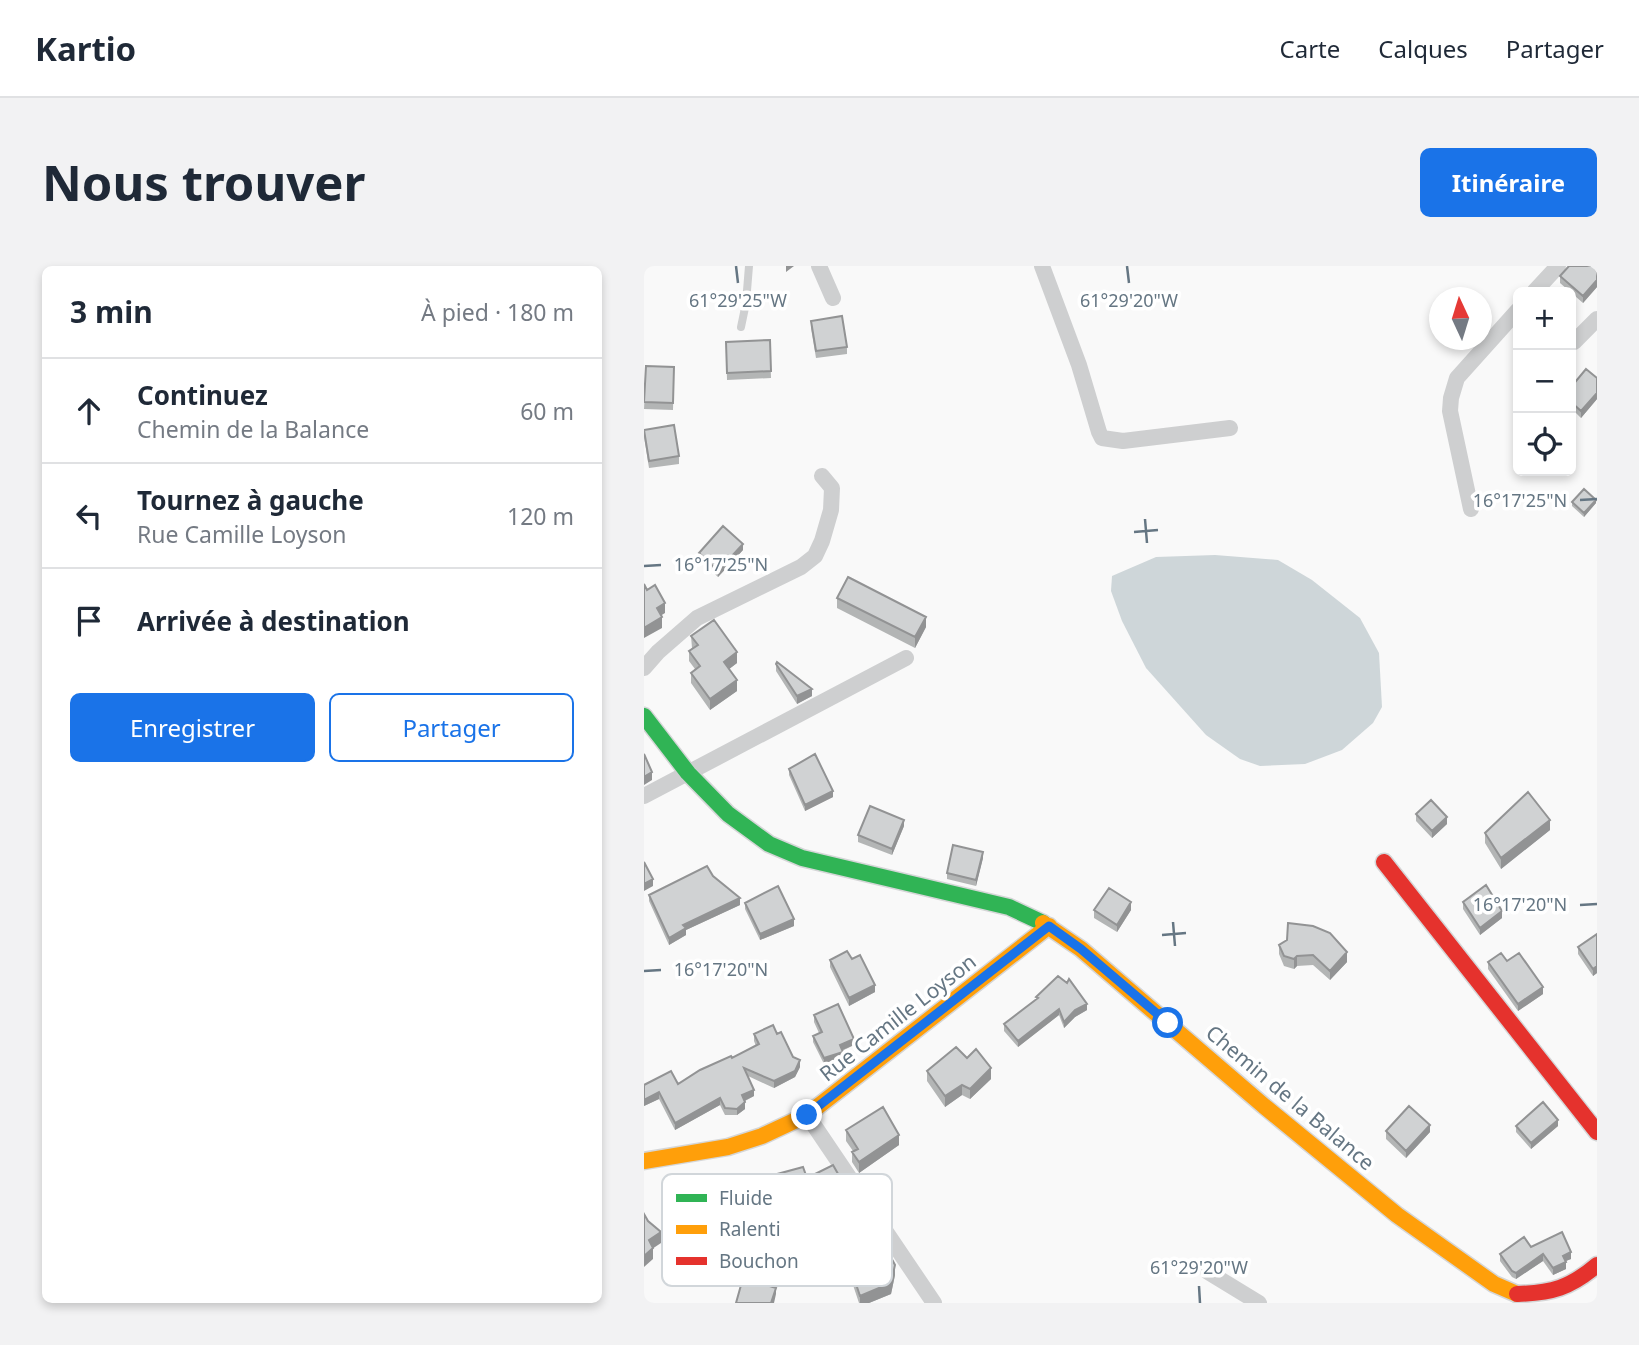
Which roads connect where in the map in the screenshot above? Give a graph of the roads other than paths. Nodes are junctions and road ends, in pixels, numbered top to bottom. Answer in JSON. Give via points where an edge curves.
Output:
{"nodes":[{"id":1,"x":749,"y":266,"type":"edge"},
{"id":2,"x":819,"y":266,"type":"edge"},
{"id":3,"x":1042,"y":266,"type":"edge"},
{"id":4,"x":1558,"y":266,"type":"edge"},
{"id":5,"x":1539,"y":287,"type":"edge"},
{"id":6,"x":834,"y":298,"type":"dead end"},
{"id":7,"x":1513,"y":315,"type":"edge"},
{"id":8,"x":1597,"y":319,"type":"edge"},
{"id":9,"x":741,"y":327,"type":"dead end"},
{"id":10,"x":1576,"y":340,"type":"edge"},
{"id":11,"x":1230,"y":428,"type":"dead end"},
{"id":12,"x":822,"y":476,"type":"dead end"},
{"id":13,"x":1471,"y":509,"type":"dead end"},
{"id":14,"x":906,"y":658,"type":"dead end"},
{"id":15,"x":644,"y":668,"type":"edge"},
{"id":16,"x":644,"y":716,"type":"edge"},
{"id":17,"x":688,"y":773,"type":"junction"},
{"id":18,"x":644,"y":796,"type":"edge"},
{"id":19,"x":1384,"y":862,"type":"dead end"},
{"id":20,"x":1049,"y":926,"type":"junction"},
{"id":21,"x":807,"y":1115,"type":"junction"},
{"id":22,"x":1597,"y":1132,"type":"edge"},
{"id":23,"x":644,"y":1161,"type":"edge"},
{"id":24,"x":847,"y":1174,"type":"edge"},
{"id":25,"x":892,"y":1241,"type":"edge"},
{"id":26,"x":1597,"y":1265,"type":"edge"},
{"id":27,"x":1208,"y":1272,"type":"dead end"},
{"id":28,"x":1518,"y":1300,"type":"edge"},
{"id":29,"x":934,"y":1303,"type":"edge"},
{"id":30,"x":1259,"y":1303,"type":"edge"}],
"edges":[{"from":1,"to":9,"type":"lane"},
{"from":2,"to":6,"type":"street"},
{"from":3,"to":11,"type":"street","via":[[1102,438],[1123,441]]},
{"from":4,"to":5,"type":"street"},
{"from":7,"to":13,"type":"street","via":[[1457,377],[1451,398]]},
{"from":8,"to":10,"type":"street"},
{"from":12,"to":15,"type":"street","via":[[832,488],[833,498],[828,526],[815,556],[697,618]]},
{"from":14,"to":17,"type":"street"},
{"from":16,"to":17,"type":"street","name":"Chemin de la Balance"},
{"from":17,"to":18,"type":"street"},
{"from":17,"to":20,"type":"street","name":"Chemin de la Balance","via":[[728,814],[769,844],[803,858],[1009,907]]},
{"from":19,"to":22,"type":"street"},
{"from":20,"to":21,"type":"street","name":"Rue Camille Loyson"},
{"from":20,"to":28,"type":"street","name":"Chemin de la Balance","via":[[1397,1215]]},
{"from":21,"to":23,"type":"street","name":"Rue Camille Loyson","via":[[728,1146]]},
{"from":21,"to":24,"type":"street"},
{"from":25,"to":29,"type":"street"},
{"from":26,"to":28,"type":"street","name":"Chemin de la Balance","via":[[1577,1282]]},
{"from":27,"to":30,"type":"street"}]}
